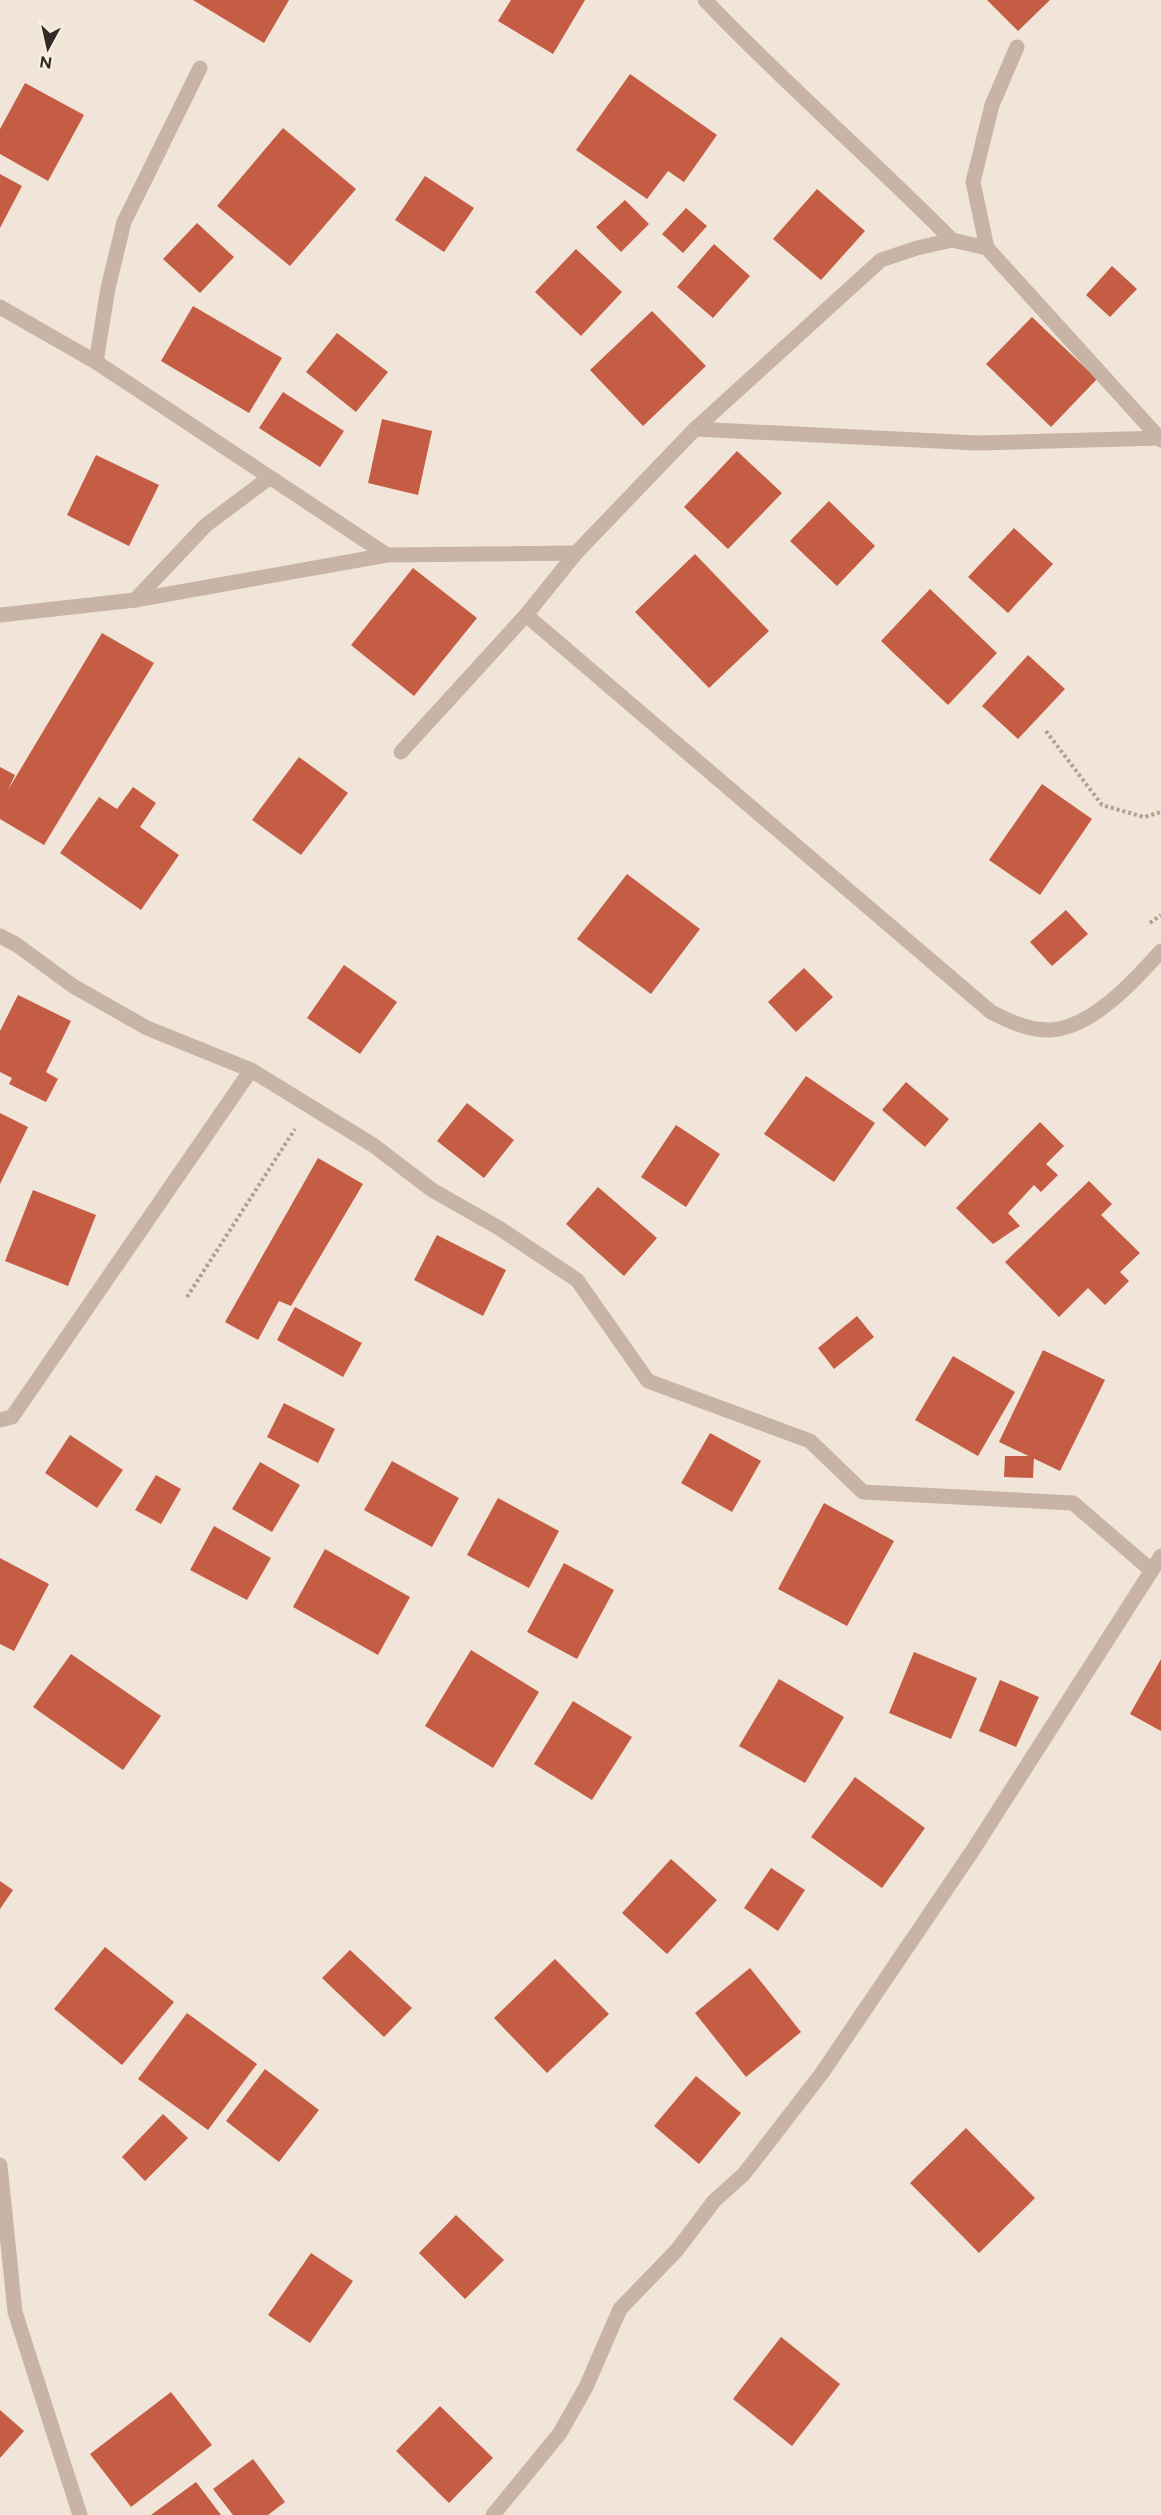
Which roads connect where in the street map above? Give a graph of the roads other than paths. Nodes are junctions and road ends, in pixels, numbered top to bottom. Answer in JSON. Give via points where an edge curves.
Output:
{"nodes":[{"id":1,"x":705,"y":0,"type":"edge"},
{"id":2,"x":1017,"y":47,"type":"dead end"},
{"id":3,"x":200,"y":68,"type":"dead end"},
{"id":4,"x":952,"y":240,"type":"junction"},
{"id":5,"x":987,"y":248,"type":"junction"},
{"id":6,"x":0,"y":307,"type":"edge"},
{"id":7,"x":96,"y":362,"type":"junction"},
{"id":8,"x":695,"y":429,"type":"junction"},
{"id":9,"x":1160,"y":438,"type":"edge"},
{"id":10,"x":269,"y":478,"type":"junction"},
{"id":11,"x":576,"y":553,"type":"junction"},
{"id":12,"x":387,"y":555,"type":"junction"},
{"id":13,"x":135,"y":600,"type":"junction"},
{"id":14,"x":0,"y":615,"type":"edge"},
{"id":15,"x":526,"y":615,"type":"junction"},
{"id":16,"x":401,"y":752,"type":"dead end"},
{"id":17,"x":0,"y":936,"type":"edge"},
{"id":18,"x":1161,"y":951,"type":"edge"},
{"id":19,"x":251,"y":1070,"type":"junction"},
{"id":20,"x":0,"y":1420,"type":"edge"},
{"id":21,"x":1161,"y":1556,"type":"edge"},
{"id":22,"x":1151,"y":1570,"type":"junction"},
{"id":23,"x":0,"y":2165,"type":"edge"},
{"id":24,"x":80,"y":2515,"type":"edge"},
{"id":25,"x":493,"y":2515,"type":"edge"}],
"edges":[{"from":1,"to":4,"type":"street","via":[[769,67],[886,173]]},
{"from":2,"to":5,"type":"street","via":[[992,105],[973,182]]},
{"from":3,"to":7,"type":"street","via":[[124,222]]},
{"from":4,"to":5,"type":"street"},
{"from":4,"to":8,"type":"street","via":[[880,260]]},
{"from":5,"to":9,"type":"street"},
{"from":6,"to":7,"type":"street"},
{"from":7,"to":10,"type":"street"},
{"from":8,"to":9,"type":"street","via":[[977,443]]},
{"from":8,"to":11,"type":"street"},
{"from":10,"to":12,"type":"street"},
{"from":10,"to":13,"type":"street","via":[[206,525]]},
{"from":11,"to":12,"type":"street"},
{"from":11,"to":15,"type":"street"},
{"from":12,"to":13,"type":"street"},
{"from":13,"to":14,"type":"street"},
{"from":15,"to":16,"type":"street"},
{"from":15,"to":18,"type":"street","via":[[991,1012],[1019,1026],[1050,1030],[1083,1022],[1134,982]]},
{"from":17,"to":19,"type":"street","via":[[73,986],[147,1028]]},
{"from":19,"to":20,"type":"street","via":[[12,1417]]},
{"from":19,"to":22,"type":"street","via":[[373,1145],[432,1190],[499,1228],[577,1280],[648,1381],[810,1441],[863,1492],[1074,1503]]},
{"from":21,"to":22,"type":"street"},
{"from":22,"to":25,"type":"street","via":[[973,1850],[822,2073],[744,2174],[714,2201],[677,2250],[620,2309],[586,2387],[560,2433]]},
{"from":23,"to":24,"type":"street","via":[[15,2312]]}]}
